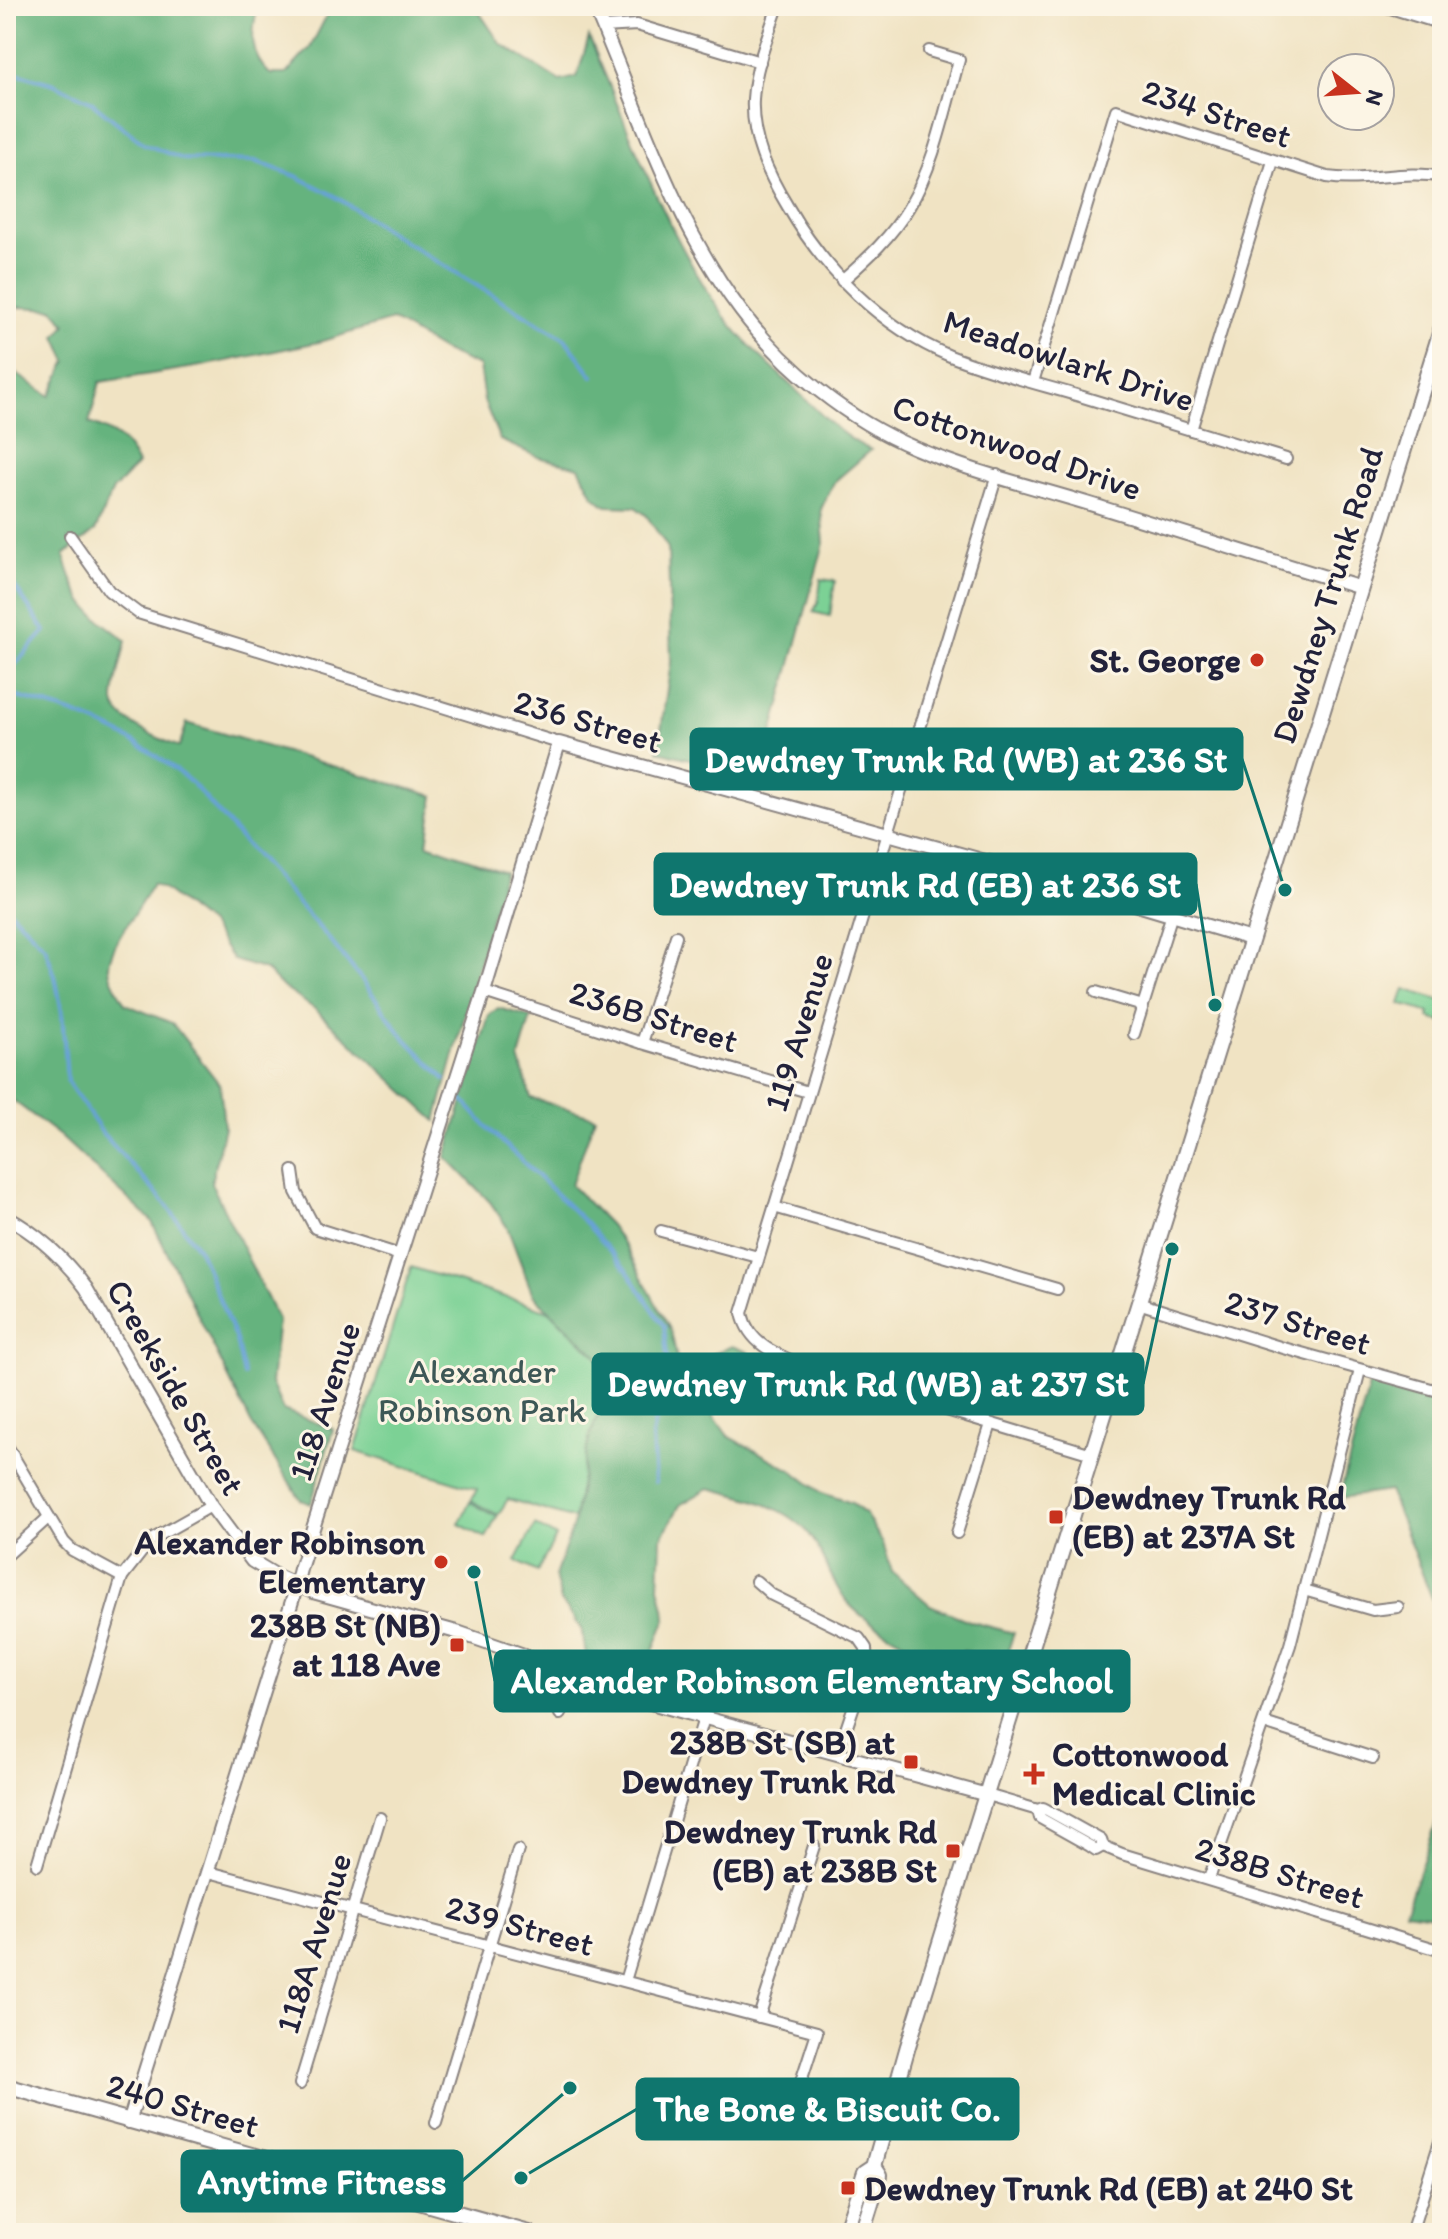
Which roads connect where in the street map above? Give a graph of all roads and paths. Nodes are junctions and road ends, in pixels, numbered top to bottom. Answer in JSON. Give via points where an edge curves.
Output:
{"nodes":[{"id":1,"x":594,"y":6,"type":"edge"},
{"id":2,"x":778,"y":6,"type":"edge"},
{"id":3,"x":1384,"y":6,"type":"edge"},
{"id":4,"x":1442,"y":24,"type":"edge"},
{"id":5,"x":603,"y":27,"type":"junction"},
{"id":6,"x":929,"y":51,"type":"dead end"},
{"id":7,"x":760,"y":62,"type":"junction"},
{"id":8,"x":1273,"y":161,"type":"junction"},
{"id":9,"x":1442,"y":177,"type":"edge"},
{"id":10,"x":842,"y":281,"type":"junction"},
{"id":11,"x":1442,"y":327,"type":"edge"},
{"id":12,"x":1033,"y":382,"type":"junction"},
{"id":13,"x":1191,"y":430,"type":"junction"},
{"id":14,"x":1286,"y":459,"type":"dead end"},
{"id":15,"x":997,"y":475,"type":"junction"},
{"id":16,"x":70,"y":536,"type":"dead end"},
{"id":17,"x":1361,"y":588,"type":"junction"},
{"id":18,"x":559,"y":743,"type":"junction"},
{"id":19,"x":887,"y":834,"type":"junction"},
{"id":20,"x":1172,"y":914,"type":"junction"},
{"id":21,"x":676,"y":936,"type":"dead end"},
{"id":22,"x":1251,"y":939,"type":"junction"},
{"id":23,"x":484,"y":992,"type":"junction"},
{"id":24,"x":1096,"y":992,"type":"dead end"},
{"id":25,"x":1143,"y":1006,"type":"junction"},
{"id":26,"x":1134,"y":1034,"type":"dead end"},
{"id":27,"x":642,"y":1043,"type":"junction"},
{"id":28,"x":808,"y":1092,"type":"junction"},
{"id":29,"x":293,"y":1171,"type":"dead end"},
{"id":30,"x":774,"y":1207,"type":"junction"},
{"id":31,"x":6,"y":1217,"type":"edge"},
{"id":32,"x":661,"y":1231,"type":"dead end"},
{"id":33,"x":400,"y":1255,"type":"junction"},
{"id":34,"x":758,"y":1257,"type":"junction"},
{"id":35,"x":1057,"y":1289,"type":"dead end"},
{"id":36,"x":1138,"y":1303,"type":"junction"},
{"id":37,"x":1360,"y":1370,"type":"junction"},
{"id":38,"x":1442,"y":1392,"type":"edge"},
{"id":39,"x":991,"y":1424,"type":"junction"},
{"id":40,"x":6,"y":1444,"type":"edge"},
{"id":41,"x":1092,"y":1454,"type":"junction"},
{"id":42,"x":211,"y":1506,"type":"junction"},
{"id":43,"x":49,"y":1517,"type":"junction"},
{"id":44,"x":957,"y":1533,"type":"dead end"},
{"id":45,"x":6,"y":1556,"type":"edge"},
{"id":46,"x":122,"y":1577,"type":"junction"},
{"id":47,"x":756,"y":1581,"type":"dead end"},
{"id":48,"x":296,"y":1585,"type":"junction"},
{"id":49,"x":1304,"y":1590,"type":"junction"},
{"id":50,"x":1398,"y":1607,"type":"dead end"},
{"id":51,"x":573,"y":1672,"type":"junction"},
{"id":52,"x":560,"y":1714,"type":"dead end"},
{"id":53,"x":704,"y":1718,"type":"junction"},
{"id":54,"x":1264,"y":1723,"type":"junction"},
{"id":55,"x":838,"y":1753,"type":"junction"},
{"id":56,"x":1373,"y":1758,"type":"dead end"},
{"id":57,"x":987,"y":1795,"type":"junction"},
{"id":58,"x":380,"y":1818,"type":"dead end"},
{"id":59,"x":814,"y":1846,"type":"dead end"},
{"id":60,"x":518,"y":1850,"type":"dead end"},
{"id":61,"x":37,"y":1865,"type":"dead end"},
{"id":62,"x":209,"y":1872,"type":"junction"},
{"id":63,"x":1209,"y":1879,"type":"junction"},
{"id":64,"x":353,"y":1910,"type":"junction"},
{"id":65,"x":489,"y":1945,"type":"junction"},
{"id":66,"x":1442,"y":1951,"type":"edge"},
{"id":67,"x":625,"y":1981,"type":"junction"},
{"id":68,"x":759,"y":2017,"type":"junction"},
{"id":69,"x":300,"y":2084,"type":"dead end"},
{"id":70,"x":6,"y":2086,"type":"edge"},
{"id":71,"x":781,"y":2115,"type":"dead end"},
{"id":72,"x":129,"y":2122,"type":"junction"},
{"id":73,"x":436,"y":2123,"type":"dead end"},
{"id":74,"x":1442,"y":2135,"type":"edge"},
{"id":75,"x":874,"y":2166,"type":"junction"},
{"id":76,"x":529,"y":2233,"type":"edge"},
{"id":77,"x":845,"y":2233,"type":"edge"},
{"id":78,"x":862,"y":2233,"type":"edge"},
{"id":79,"x":1411,"y":2233,"type":"edge"}],
"edges":[{"from":1,"to":5,"type":"street","name":"Cottonwood Drive"},
{"from":2,"to":7,"type":"street"},
{"from":3,"to":4,"type":"street"},
{"from":5,"to":7,"type":"street","via":[[637,25]]},
{"from":5,"to":15,"type":"street","name":"Cottonwood Drive","via":[[684,220],[726,290],[767,343],[837,404],[878,430]]},
{"from":6,"to":10,"type":"street","via":[[959,60],[921,183],[891,233]]},
{"from":7,"to":10,"type":"street","name":"Meadowlark Drive","via":[[753,99],[764,164],[809,240]]},
{"from":8,"to":9,"type":"street","name":"234 Street","via":[[1340,179]]},
{"from":8,"to":12,"type":"street","name":"234 Street","via":[[1116,110]]},
{"from":8,"to":13,"type":"street"},
{"from":10,"to":12,"type":"street","name":"Meadowlark Drive","via":[[916,339],[964,361]]},
{"from":11,"to":17,"type":"main road","name":"Dewdney Trunk Road"},
{"from":12,"to":13,"type":"street","name":"Meadowlark Drive"},
{"from":13,"to":14,"type":"street","name":"Meadowlark Drive"},
{"from":15,"to":17,"type":"street","name":"Cottonwood Drive"},
{"from":15,"to":19,"type":"street","name":"119 Avenue"},
{"from":16,"to":18,"type":"street","name":"236 Street","via":[[109,591],[138,613]]},
{"from":17,"to":22,"type":"main road","name":"Dewdney Trunk Road"},
{"from":18,"to":19,"type":"street","name":"236 Street"},
{"from":18,"to":23,"type":"street","name":"118 Avenue"},
{"from":19,"to":20,"type":"street","name":"236 Street"},
{"from":19,"to":28,"type":"street","name":"119 Avenue"},
{"from":20,"to":22,"type":"street","name":"236 Street"},
{"from":20,"to":25,"type":"street"},
{"from":21,"to":27,"type":"street"},
{"from":22,"to":36,"type":"main road","name":"Dewdney Trunk Road"},
{"from":23,"to":27,"type":"street","name":"236B Street"},
{"from":23,"to":33,"type":"street","name":"118 Avenue"},
{"from":24,"to":25,"type":"street"},
{"from":25,"to":26,"type":"street"},
{"from":27,"to":28,"type":"street","name":"236B Street"},
{"from":28,"to":30,"type":"street","name":"119 Avenue"},
{"from":29,"to":33,"type":"street","via":[[296,1192],[315,1228]]},
{"from":30,"to":34,"type":"street","name":"119 Avenue"},
{"from":30,"to":35,"type":"street"},
{"from":31,"to":42,"type":"street","name":"Creekside Street","via":[[65,1259],[86,1288]]},
{"from":32,"to":34,"type":"street"},
{"from":33,"to":48,"type":"street","name":"118 Avenue"},
{"from":34,"to":39,"type":"street","name":"119 Avenue","via":[[742,1313],[745,1330],[771,1352]]},
{"from":36,"to":37,"type":"street","name":"237 Street"},
{"from":36,"to":41,"type":"main road","name":"Dewdney Trunk Road"},
{"from":37,"to":38,"type":"street","name":"237 Street"},
{"from":37,"to":49,"type":"street"},
{"from":39,"to":41,"type":"street"},
{"from":39,"to":44,"type":"street"},
{"from":40,"to":43,"type":"street"},
{"from":41,"to":57,"type":"main road","name":"Dewdney Trunk Road"},
{"from":42,"to":46,"type":"street","via":[[151,1540]]},
{"from":42,"to":48,"type":"street","name":"Creekside Street","via":[[252,1561]]},
{"from":43,"to":45,"type":"street"},
{"from":43,"to":46,"type":"street","via":[[72,1550]]},
{"from":46,"to":61,"type":"street"},
{"from":47,"to":55,"type":"street","via":[[772,1595],[859,1638],[866,1648],[867,1667]]},
{"from":48,"to":51,"type":"street","name":"238B Street"},
{"from":48,"to":62,"type":"street","name":"118 Avenue"},
{"from":49,"to":50,"type":"street","via":[[1373,1610]]},
{"from":49,"to":54,"type":"street"},
{"from":51,"to":52,"type":"street"},
{"from":51,"to":53,"type":"street","name":"238B Street"},
{"from":53,"to":55,"type":"street","name":"238B Street"},
{"from":53,"to":67,"type":"street"},
{"from":54,"to":56,"type":"street"},
{"from":54,"to":63,"type":"street"},
{"from":55,"to":57,"type":"street","name":"238B Street"},
{"from":57,"to":63,"type":"street","name":"238B Street","via":[[1043,1808],[1103,1846]]},
{"from":57,"to":75,"type":"main road","name":"Dewdney Trunk Road"},
{"from":58,"to":64,"type":"street","name":"118A Avenue"},
{"from":59,"to":68,"type":"street"},
{"from":60,"to":65,"type":"street"},
{"from":62,"to":64,"type":"street","name":"239 Street"},
{"from":62,"to":72,"type":"street","name":"118 Avenue"},
{"from":63,"to":66,"type":"street","name":"238B Street"},
{"from":64,"to":65,"type":"street","name":"239 Street"},
{"from":64,"to":69,"type":"street","name":"118A Avenue"},
{"from":65,"to":67,"type":"street","name":"239 Street"},
{"from":65,"to":73,"type":"street"},
{"from":67,"to":68,"type":"street","name":"239 Street"},
{"from":68,"to":71,"type":"street","name":"239 Street","via":[[817,2032],[794,2103]]},
{"from":70,"to":72,"type":"main road","name":"240 Street"},
{"from":72,"to":76,"type":"main road","name":"240 Street"},
{"from":74,"to":79,"type":"street"},
{"from":75,"to":77,"type":"main road","name":"Dewdney Trunk Road","via":[[865,2172]]},
{"from":75,"to":78,"type":"main road","name":"Dewdney Trunk Road","via":[[880,2175]]}]}
